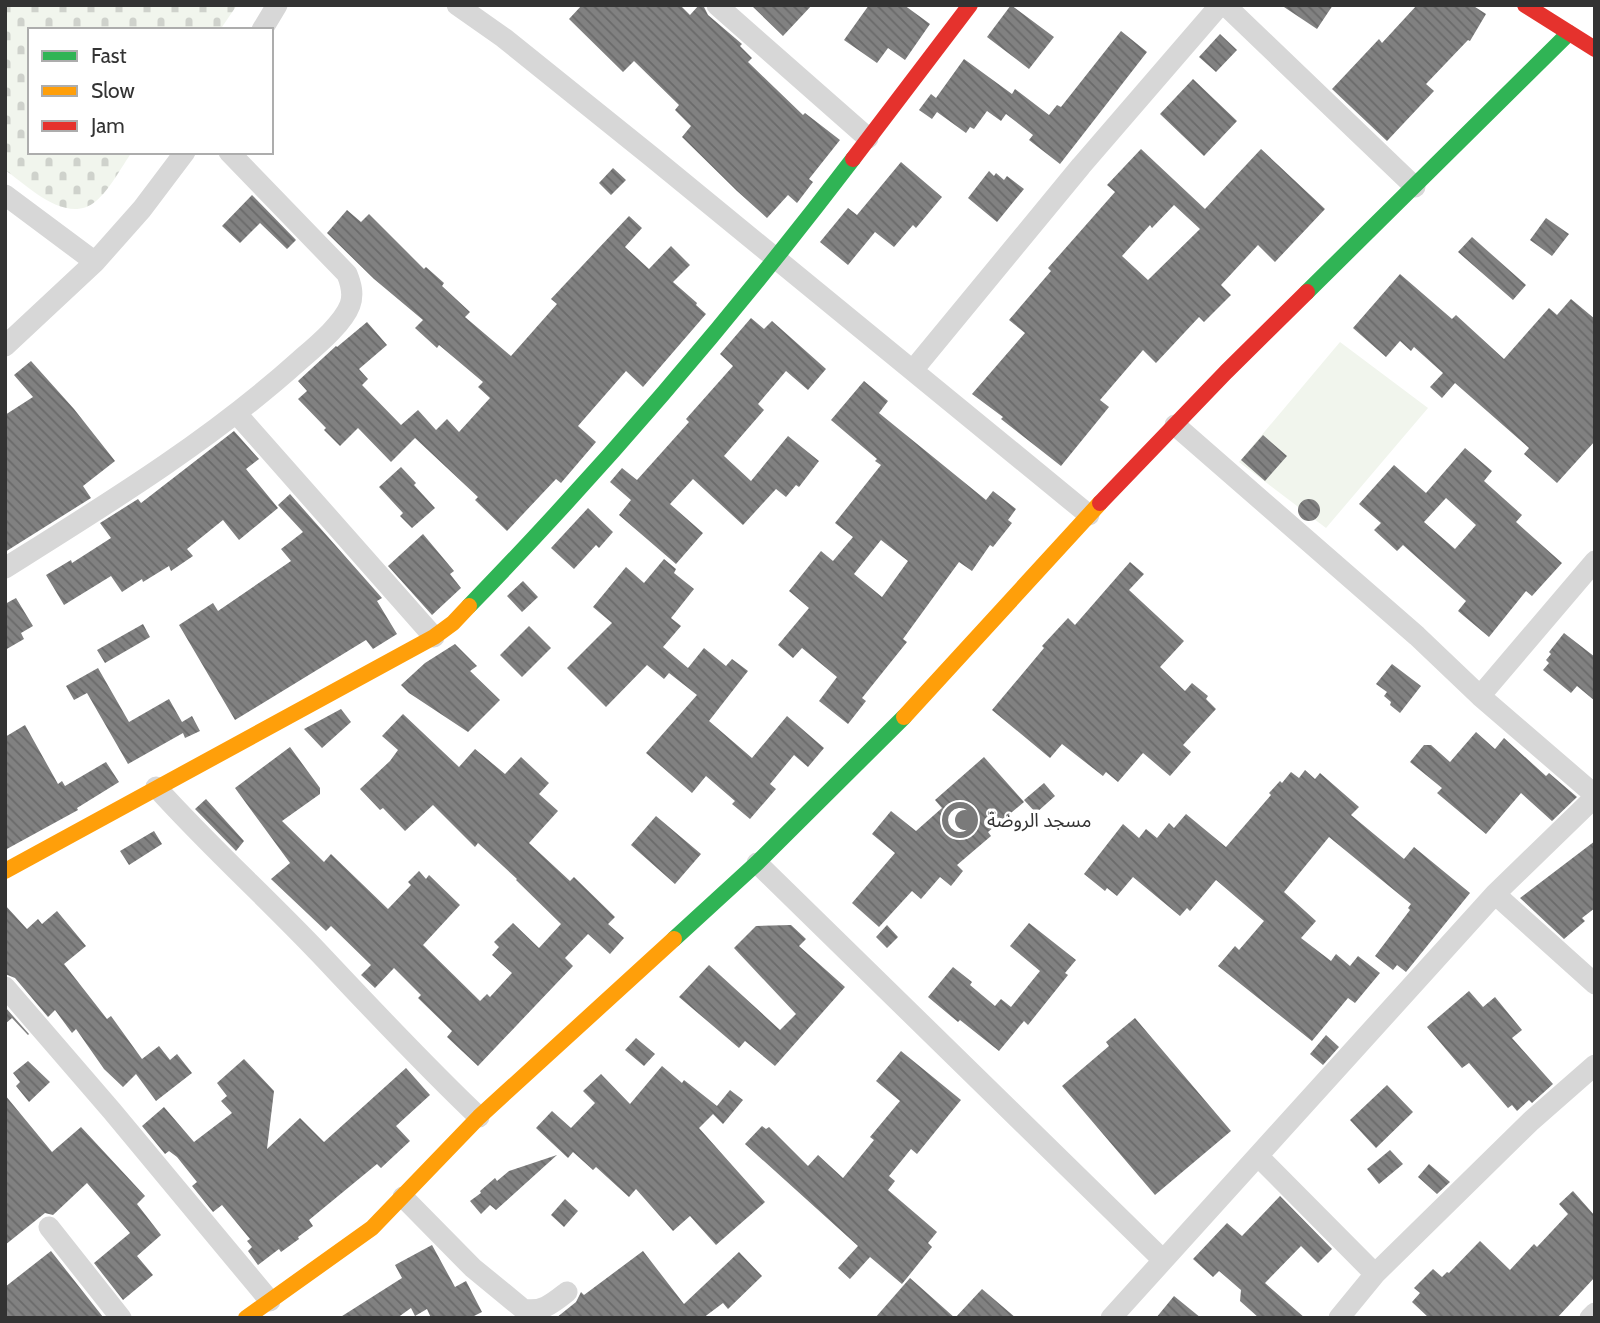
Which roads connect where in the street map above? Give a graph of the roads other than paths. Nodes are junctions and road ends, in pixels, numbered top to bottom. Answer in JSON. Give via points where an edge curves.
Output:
{"nodes":[{"id":1,"x":276,"y":5,"type":"edge"},
{"id":2,"x":457,"y":5,"type":"edge"},
{"id":3,"x":717,"y":5,"type":"edge"},
{"id":4,"x":970,"y":5,"type":"edge"},
{"id":5,"x":1222,"y":5,"type":"edge"},
{"id":6,"x":1525,"y":5,"type":"edge"},
{"id":7,"x":263,"y":28,"type":"edge"},
{"id":8,"x":1569,"y":33,"type":"junction"},
{"id":9,"x":1595,"y":50,"type":"edge"},
{"id":10,"x":868,"y":138,"type":"junction"},
{"id":11,"x":183,"y":154,"type":"edge"},
{"id":12,"x":231,"y":154,"type":"edge"},
{"id":13,"x":1415,"y":187,"type":"junction"},
{"id":14,"x":5,"y":195,"type":"edge"},
{"id":15,"x":777,"y":259,"type":"junction"},
{"id":16,"x":95,"y":262,"type":"junction"},
{"id":17,"x":5,"y":345,"type":"edge"},
{"id":18,"x":913,"y":370,"type":"junction"},
{"id":19,"x":237,"y":414,"type":"junction"},
{"id":20,"x":1175,"y":425,"type":"junction"},
{"id":21,"x":1089,"y":515,"type":"junction"},
{"id":22,"x":1595,"y":561,"type":"edge"},
{"id":23,"x":5,"y":568,"type":"edge"},
{"id":24,"x":434,"y":637,"type":"junction"},
{"id":25,"x":1480,"y":696,"type":"junction"},
{"id":26,"x":156,"y":787,"type":"junction"},
{"id":27,"x":1595,"y":796,"type":"edge"},
{"id":28,"x":757,"y":863,"type":"junction"},
{"id":29,"x":5,"y":871,"type":"edge"},
{"id":30,"x":1495,"y":894,"type":"junction"},
{"id":31,"x":1595,"y":984,"type":"edge"},
{"id":32,"x":5,"y":986,"type":"edge"},
{"id":33,"x":1595,"y":1065,"type":"edge"},
{"id":34,"x":480,"y":1117,"type":"junction"},
{"id":35,"x":1258,"y":1156,"type":"junction"},
{"id":36,"x":403,"y":1197,"type":"junction"},
{"id":37,"x":49,"y":1227,"type":"dead end"},
{"id":38,"x":1163,"y":1260,"type":"junction"},
{"id":39,"x":1375,"y":1273,"type":"junction"},
{"id":40,"x":567,"y":1292,"type":"dead end"},
{"id":41,"x":270,"y":1301,"type":"junction"},
{"id":42,"x":1595,"y":1313,"type":"edge"},
{"id":43,"x":121,"y":1318,"type":"edge"},
{"id":44,"x":246,"y":1318,"type":"edge"},
{"id":45,"x":1111,"y":1318,"type":"edge"},
{"id":46,"x":1339,"y":1318,"type":"edge"},
{"id":47,"x":1590,"y":1318,"type":"edge"}],
"edges":[{"from":1,"to":7,"type":"street"},
{"from":2,"to":15,"type":"street"},
{"from":3,"to":10,"type":"street"},
{"from":4,"to":10,"type":"main road"},
{"from":5,"to":13,"type":"street"},
{"from":5,"to":18,"type":"street","via":[[1081,166]]},
{"from":6,"to":8,"type":"main road"},
{"from":8,"to":9,"type":"main road"},
{"from":8,"to":13,"type":"main road"},
{"from":10,"to":15,"type":"main road"},
{"from":11,"to":16,"type":"street"},
{"from":12,"to":19,"type":"street","via":[[339,264],[347,274],[352,296],[344,316],[313,349]]},
{"from":13,"to":20,"type":"main road"},
{"from":14,"to":16,"type":"street"},
{"from":15,"to":18,"type":"street"},
{"from":15,"to":24,"type":"main road","via":[[562,510],[489,588]]},
{"from":16,"to":17,"type":"street"},
{"from":18,"to":21,"type":"street"},
{"from":19,"to":23,"type":"street"},
{"from":19,"to":24,"type":"street"},
{"from":20,"to":21,"type":"main road"},
{"from":20,"to":25,"type":"street"},
{"from":21,"to":28,"type":"main road","via":[[916,705]]},
{"from":22,"to":25,"type":"street"},
{"from":24,"to":26,"type":"main road"},
{"from":25,"to":27,"type":"street"},
{"from":26,"to":29,"type":"main road"},
{"from":26,"to":34,"type":"street"},
{"from":27,"to":30,"type":"street"},
{"from":28,"to":34,"type":"main road"},
{"from":28,"to":38,"type":"street"},
{"from":30,"to":31,"type":"street"},
{"from":30,"to":35,"type":"street"},
{"from":32,"to":41,"type":"street"},
{"from":33,"to":39,"type":"street"},
{"from":34,"to":36,"type":"main road"},
{"from":35,"to":38,"type":"street"},
{"from":35,"to":39,"type":"street"},
{"from":36,"to":40,"type":"street","via":[[473,1268],[523,1309],[542,1309]]},
{"from":36,"to":41,"type":"main road","via":[[372,1228]]},
{"from":37,"to":43,"type":"street"},
{"from":38,"to":45,"type":"street"},
{"from":39,"to":46,"type":"street"},
{"from":41,"to":44,"type":"main road"},
{"from":42,"to":47,"type":"street"}]}
